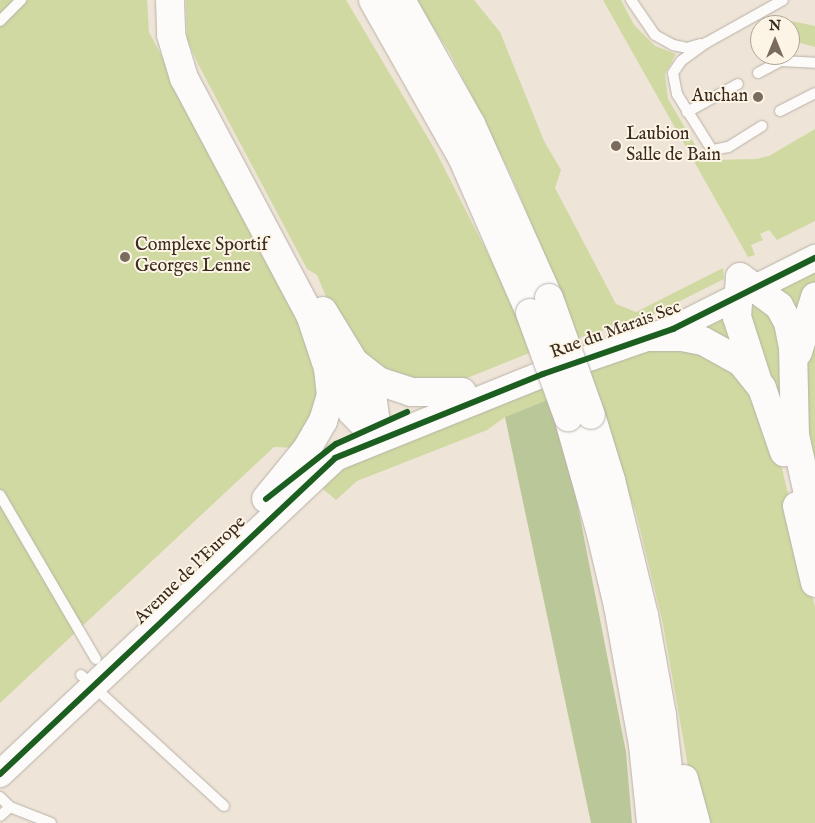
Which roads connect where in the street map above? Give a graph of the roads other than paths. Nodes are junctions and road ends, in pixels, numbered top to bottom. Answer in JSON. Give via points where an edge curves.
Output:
{"nodes":[{"id":1,"x":21,"y":0,"type":"edge"},
{"id":2,"x":170,"y":0,"type":"edge"},
{"id":3,"x":181,"y":0,"type":"edge"},
{"id":4,"x":356,"y":0,"type":"edge"},
{"id":5,"x":373,"y":0,"type":"edge"},
{"id":6,"x":400,"y":0,"type":"edge"},
{"id":7,"x":630,"y":0,"type":"edge"},
{"id":8,"x":783,"y":0,"type":"edge"},
{"id":9,"x":0,"y":21,"type":"edge"},
{"id":10,"x":706,"y":43,"type":"junction"},
{"id":11,"x":815,"y":63,"type":"edge"},
{"id":12,"x":758,"y":73,"type":"dead end"},
{"id":13,"x":738,"y":84,"type":"dead end"},
{"id":14,"x":815,"y":93,"type":"edge"},
{"id":15,"x":430,"y":96,"type":"junction"},
{"id":16,"x":780,"y":111,"type":"dead end"},
{"id":17,"x":687,"y":112,"type":"junction"},
{"id":18,"x":762,"y":126,"type":"dead end"},
{"id":19,"x":815,"y":240,"type":"edge"},
{"id":20,"x":815,"y":258,"type":"edge"},
{"id":21,"x":745,"y":287,"type":"junction"},
{"id":22,"x":815,"y":297,"type":"edge"},
{"id":23,"x":540,"y":306,"type":"junction"},
{"id":24,"x":311,"y":317,"type":"junction"},
{"id":25,"x":650,"y":337,"type":"junction"},
{"id":26,"x":354,"y":362,"type":"junction"},
{"id":27,"x":794,"y":370,"type":"junction"},
{"id":28,"x":756,"y":379,"type":"junction"},
{"id":29,"x":462,"y":392,"type":"junction"},
{"id":30,"x":579,"y":416,"type":"junction"},
{"id":31,"x":415,"y":417,"type":"junction"},
{"id":32,"x":373,"y":431,"type":"junction"},
{"id":33,"x":0,"y":495,"type":"edge"},
{"id":34,"x":266,"y":499,"type":"junction"},
{"id":35,"x":815,"y":526,"type":"edge"},
{"id":36,"x":815,"y":583,"type":"edge"},
{"id":37,"x":644,"y":615,"type":"junction"},
{"id":38,"x":90,"y":673,"type":"junction"},
{"id":39,"x":0,"y":751,"type":"edge"},
{"id":40,"x":0,"y":774,"type":"edge"},
{"id":41,"x":0,"y":797,"type":"edge"},
{"id":42,"x":224,"y":806,"type":"dead end"},
{"id":43,"x":10,"y":807,"type":"junction"},
{"id":44,"x":0,"y":816,"type":"edge"},
{"id":45,"x":51,"y":823,"type":"edge"},
{"id":46,"x":651,"y":823,"type":"edge"},
{"id":47,"x":674,"y":823,"type":"edge"},
{"id":48,"x":696,"y":823,"type":"edge"}],
"edges":[{"from":1,"to":9,"type":"lane"},
{"from":2,"to":24,"type":"highway","via":[[171,35],[184,78]]},
{"from":3,"to":26,"type":"highway","via":[[182,38],[196,78],[332,328]]},
{"from":4,"to":15,"type":"highway"},
{"from":5,"to":15,"type":"highway"},
{"from":6,"to":23,"type":"highway","via":[[471,124]]},
{"from":7,"to":10,"type":"lane","via":[[655,35],[687,48]]},
{"from":8,"to":10,"type":"lane"},
{"from":10,"to":17,"type":"lane","via":[[681,61],[673,73],[672,82]]},
{"from":11,"to":12,"type":"lane","via":[[781,61]]},
{"from":13,"to":17,"type":"lane"},
{"from":14,"to":16,"type":"lane"},
{"from":15,"to":23,"type":"highway"},
{"from":17,"to":18,"type":"lane","via":[[712,150],[728,147]]},
{"from":19,"to":21,"type":"street","name":"Rue du Marais Sec"},
{"from":20,"to":21,"type":"street","name":"Rue du Marais Sec"},
{"from":21,"to":25,"type":"street","name":"Rue du Marais Sec"},
{"from":21,"to":27,"type":"highway","via":[[786,316],[792,338]]},
{"from":21,"to":28,"type":"highway","via":[[740,334]]},
{"from":21,"to":29,"type":"street","name":"Rue du Marais Sec"},
{"from":22,"to":27,"type":"highway"},
{"from":23,"to":30,"type":"highway","bridge":true},
{"from":24,"to":32,"type":"highway","via":[[331,349],[352,412]]},
{"from":24,"to":34,"type":"highway","via":[[328,368],[329,403],[306,450]]},
{"from":25,"to":28,"type":"highway","via":[[682,337],[710,343],[741,362]]},
{"from":25,"to":31,"type":"street","name":"Rue du Marais Sec"},
{"from":26,"to":29,"type":"highway","via":[[378,381],[402,391],[422,394]]},
{"from":26,"to":32,"type":"highway","via":[[370,395]]},
{"from":27,"to":35,"type":"highway","via":[[795,435]]},
{"from":28,"to":36,"type":"highway","via":[[782,443]]},
{"from":29,"to":31,"type":"street","name":"Rue du Marais Sec"},
{"from":30,"to":37,"type":"highway","via":[[611,480]]},
{"from":30,"to":46,"type":"highway","via":[[643,745]]},
{"from":31,"to":32,"type":"street","name":"Avenue de l'Europe"},
{"from":32,"to":34,"type":"street","name":"Avenue de l'Europe","via":[[316,457]]},
{"from":32,"to":38,"type":"street","name":"Avenue de l'Europe","via":[[327,464]]},
{"from":33,"to":38,"type":"lane"},
{"from":34,"to":38,"type":"street","name":"Avenue de l'Europe"},
{"from":37,"to":47,"type":"highway","via":[[662,715]]},
{"from":37,"to":48,"type":"highway","via":[[672,711],[688,798]]},
{"from":38,"to":39,"type":"street","name":"Avenue de l'Europe"},
{"from":38,"to":40,"type":"street","name":"Avenue de l'Europe"},
{"from":38,"to":42,"type":"lane"},
{"from":41,"to":43,"type":"lane"},
{"from":43,"to":44,"type":"lane"},
{"from":43,"to":45,"type":"lane"}]}
